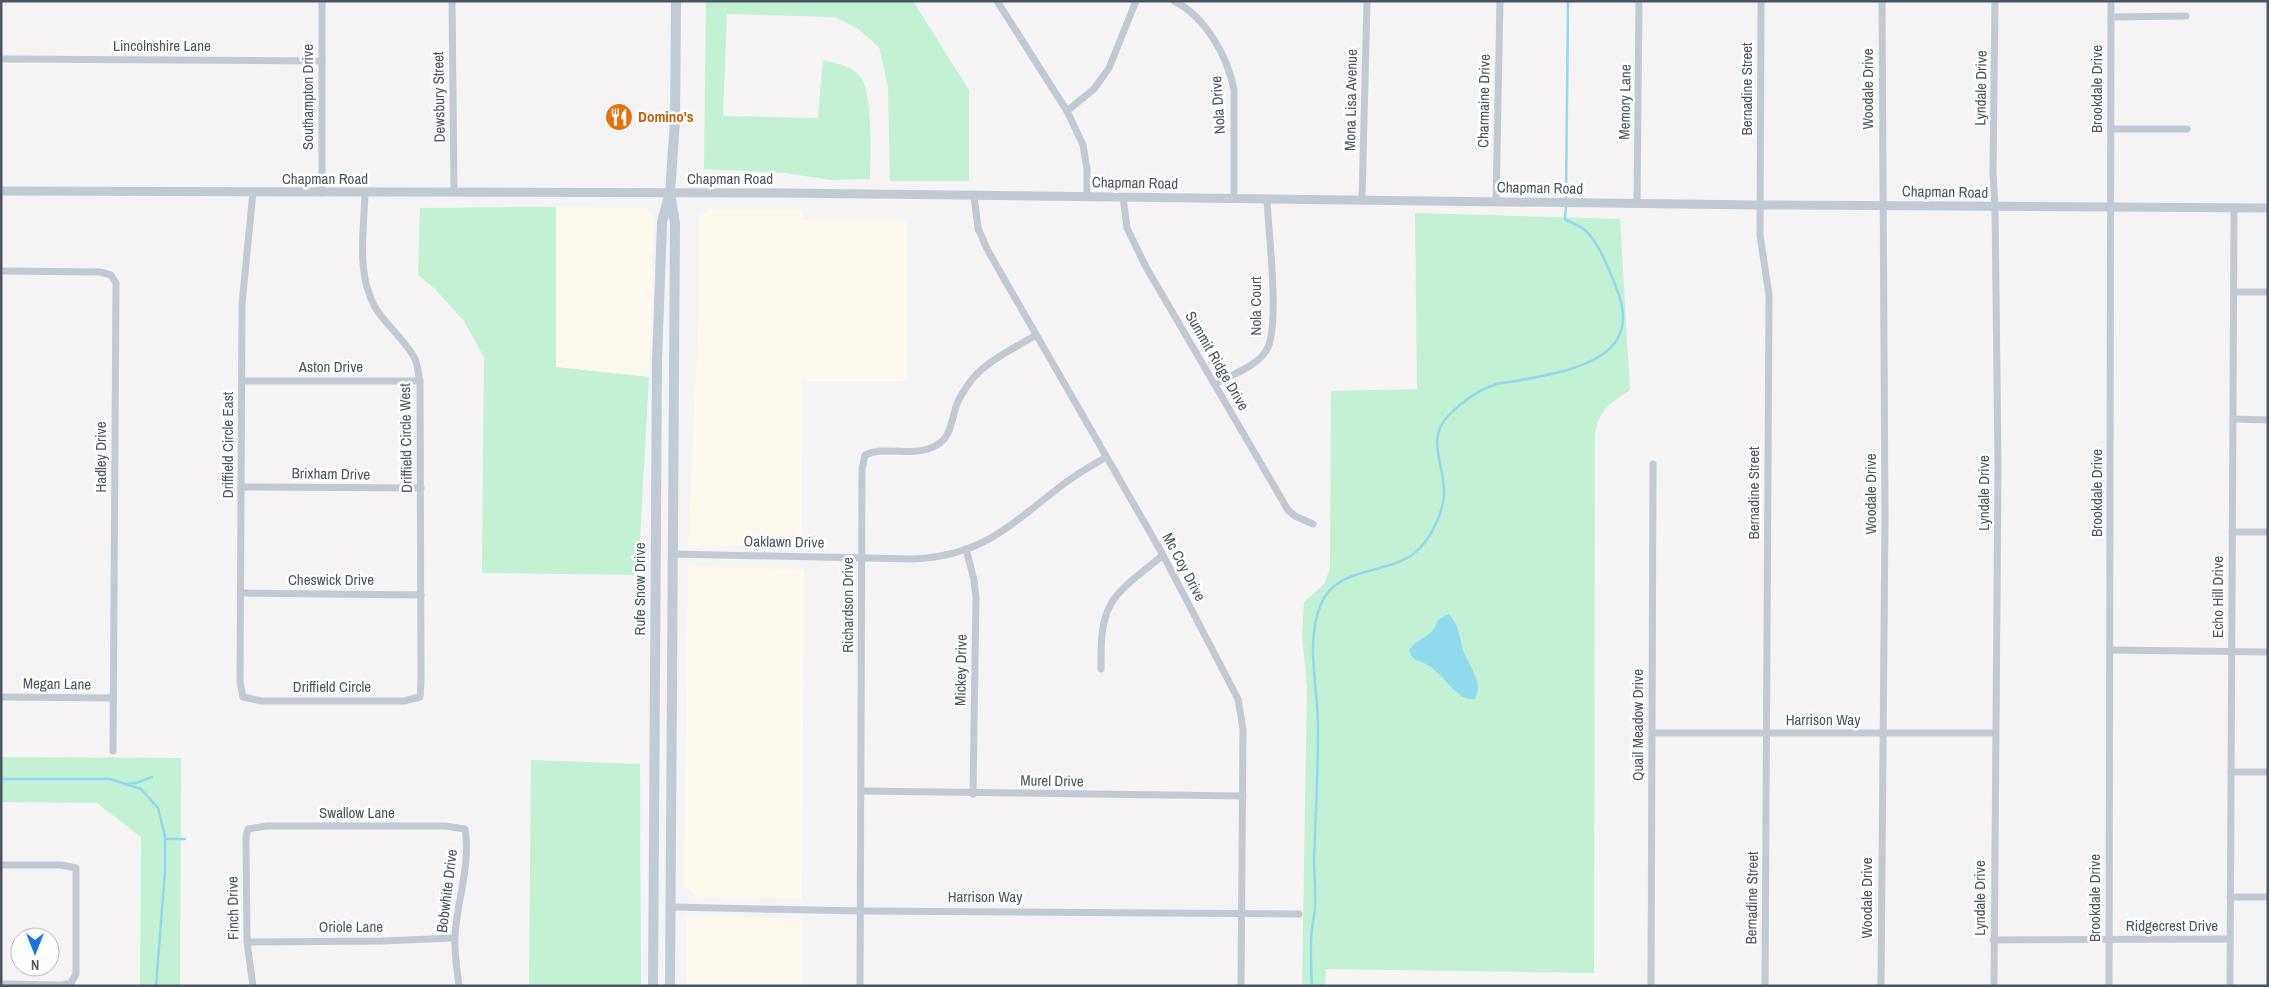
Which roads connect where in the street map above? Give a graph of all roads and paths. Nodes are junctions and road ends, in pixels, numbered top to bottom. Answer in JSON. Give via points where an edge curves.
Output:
{"nodes":[{"id":1,"x":322,"y":1,"type":"edge"},
{"id":2,"x":452,"y":1,"type":"edge"},
{"id":3,"x":676,"y":1,"type":"edge"},
{"id":4,"x":997,"y":1,"type":"edge"},
{"id":5,"x":1136,"y":1,"type":"edge"},
{"id":6,"x":1174,"y":1,"type":"edge"},
{"id":7,"x":1367,"y":1,"type":"edge"},
{"id":8,"x":1500,"y":1,"type":"edge"},
{"id":9,"x":1639,"y":1,"type":"edge"},
{"id":10,"x":1761,"y":1,"type":"edge"},
{"id":11,"x":1882,"y":1,"type":"edge"},
{"id":12,"x":1995,"y":1,"type":"edge"},
{"id":13,"x":2111,"y":1,"type":"edge"},
{"id":14,"x":2186,"y":16,"type":"dead end"},
{"id":15,"x":2111,"y":17,"type":"junction"},
{"id":16,"x":1,"y":59,"type":"edge"},
{"id":17,"x":322,"y":61,"type":"junction"},
{"id":18,"x":1067,"y":111,"type":"junction"},
{"id":19,"x":2111,"y":129,"type":"junction"},
{"id":20,"x":2187,"y":129,"type":"dead end"},
{"id":21,"x":1,"y":191,"type":"edge"},
{"id":22,"x":253,"y":192,"type":"junction"},
{"id":23,"x":454,"y":192,"type":"junction"},
{"id":24,"x":322,"y":193,"type":"junction"},
{"id":25,"x":365,"y":193,"type":"junction"},
{"id":26,"x":670,"y":193,"type":"junction"},
{"id":27,"x":974,"y":196,"type":"junction"},
{"id":28,"x":1087,"y":196,"type":"junction"},
{"id":29,"x":1123,"y":197,"type":"junction"},
{"id":30,"x":1234,"y":198,"type":"junction"},
{"id":31,"x":1267,"y":199,"type":"junction"},
{"id":32,"x":1362,"y":200,"type":"junction"},
{"id":33,"x":1496,"y":202,"type":"junction"},
{"id":34,"x":1637,"y":204,"type":"junction"},
{"id":35,"x":1760,"y":205,"type":"junction"},
{"id":36,"x":1883,"y":206,"type":"junction"},
{"id":37,"x":1996,"y":207,"type":"junction"},
{"id":38,"x":2111,"y":208,"type":"junction"},
{"id":39,"x":2234,"y":208,"type":"junction"},
{"id":40,"x":2268,"y":208,"type":"edge"},
{"id":41,"x":1,"y":271,"type":"edge"},
{"id":42,"x":2234,"y":292,"type":"junction"},
{"id":43,"x":2268,"y":292,"type":"edge"},
{"id":44,"x":1036,"y":335,"type":"junction"},
{"id":45,"x":242,"y":380,"type":"junction"},
{"id":46,"x":420,"y":381,"type":"junction"},
{"id":47,"x":1215,"y":384,"type":"junction"},
{"id":48,"x":2233,"y":419,"type":"junction"},
{"id":49,"x":2268,"y":420,"type":"edge"},
{"id":50,"x":1106,"y":457,"type":"junction"},
{"id":51,"x":1652,"y":464,"type":"dead end"},
{"id":52,"x":241,"y":487,"type":"junction"},
{"id":53,"x":421,"y":488,"type":"junction"},
{"id":54,"x":1313,"y":524,"type":"dead end"},
{"id":55,"x":2232,"y":532,"type":"junction"},
{"id":56,"x":2268,"y":532,"type":"edge"},
{"id":57,"x":966,"y":549,"type":"junction"},
{"id":58,"x":672,"y":554,"type":"junction"},
{"id":59,"x":1163,"y":555,"type":"junction"},
{"id":60,"x":862,"y":558,"type":"junction"},
{"id":61,"x":242,"y":594,"type":"junction"},
{"id":62,"x":421,"y":594,"type":"junction"},
{"id":63,"x":2110,"y":650,"type":"junction"},
{"id":64,"x":2232,"y":651,"type":"junction"},
{"id":65,"x":2268,"y":652,"type":"edge"},
{"id":66,"x":1101,"y":669,"type":"dead end"},
{"id":67,"x":1,"y":697,"type":"edge"},
{"id":68,"x":113,"y":698,"type":"junction"},
{"id":69,"x":243,"y":698,"type":"joint"},
{"id":70,"x":420,"y":698,"type":"joint"},
{"id":71,"x":1652,"y":733,"type":"junction"},
{"id":72,"x":1767,"y":733,"type":"junction"},
{"id":73,"x":1882,"y":733,"type":"junction"},
{"id":74,"x":1995,"y":733,"type":"junction"},
{"id":75,"x":113,"y":751,"type":"dead end"},
{"id":76,"x":2231,"y":772,"type":"junction"},
{"id":77,"x":2268,"y":772,"type":"edge"},
{"id":78,"x":861,"y":791,"type":"junction"},
{"id":79,"x":973,"y":794,"type":"junction"},
{"id":80,"x":1243,"y":796,"type":"junction"},
{"id":81,"x":248,"y":829,"type":"joint"},
{"id":82,"x":465,"y":829,"type":"joint"},
{"id":83,"x":1,"y":865,"type":"edge"},
{"id":84,"x":2230,"y":897,"type":"junction"},
{"id":85,"x":2268,"y":897,"type":"edge"},
{"id":86,"x":670,"y":907,"type":"junction"},
{"id":87,"x":861,"y":911,"type":"junction"},
{"id":88,"x":1242,"y":914,"type":"junction"},
{"id":89,"x":1299,"y":914,"type":"dead end"},
{"id":90,"x":454,"y":938,"type":"junction"},
{"id":91,"x":2230,"y":939,"type":"junction"},
{"id":92,"x":1993,"y":940,"type":"junction"},
{"id":93,"x":2109,"y":940,"type":"junction"},
{"id":94,"x":247,"y":942,"type":"junction"},
{"id":95,"x":1,"y":984,"type":"edge"},
{"id":96,"x":253,"y":986,"type":"edge"},
{"id":97,"x":459,"y":986,"type":"edge"},
{"id":98,"x":653,"y":986,"type":"edge"},
{"id":99,"x":670,"y":986,"type":"edge"},
{"id":100,"x":860,"y":986,"type":"edge"},
{"id":101,"x":1241,"y":986,"type":"edge"},
{"id":102,"x":1651,"y":986,"type":"edge"},
{"id":103,"x":1765,"y":986,"type":"edge"},
{"id":104,"x":1881,"y":986,"type":"edge"},
{"id":105,"x":1994,"y":986,"type":"edge"},
{"id":106,"x":2109,"y":986,"type":"edge"},
{"id":107,"x":2230,"y":986,"type":"edge"}],
"edges":[{"from":1,"to":17,"type":"street","name":"Southampton Drive"},
{"from":2,"to":23,"type":"street","name":"Dewsbury Street"},
{"from":3,"to":26,"type":"main road","name":"Rufe Snow Drive","via":[[675,121]]},
{"from":4,"to":18,"type":"street"},
{"from":5,"to":18,"type":"street","via":[[1109,68],[1094,89]]},
{"from":6,"to":30,"type":"street","name":"Nola Drive","via":[[1184,6],[1207,30],[1231,72],[1234,90]]},
{"from":7,"to":32,"type":"street","name":"Mona Lisa Avenue"},
{"from":8,"to":33,"type":"street","name":"Charmaine Drive"},
{"from":9,"to":34,"type":"street","name":"Memory Lane"},
{"from":10,"to":35,"type":"street","name":"Bernadine Street"},
{"from":11,"to":36,"type":"street","name":"Woodale Drive"},
{"from":12,"to":37,"type":"street","name":"Lyndale Drive","via":[[1993,173]]},
{"from":13,"to":15,"type":"street","name":"Brookdale Drive"},
{"from":14,"to":15,"type":"street"},
{"from":15,"to":19,"type":"street","name":"Brookdale Drive"},
{"from":16,"to":17,"type":"street","name":"Lincolnshire Lane"},
{"from":17,"to":24,"type":"street","name":"Southampton Drive"},
{"from":18,"to":28,"type":"street","via":[[1083,145]]},
{"from":19,"to":20,"type":"street"},
{"from":19,"to":38,"type":"street","name":"Brookdale Drive"},
{"from":21,"to":22,"type":"street","name":"Chapman Road"},
{"from":22,"to":24,"type":"street","name":"Chapman Road"},
{"from":22,"to":45,"type":"street","name":"Driffield Circle East","via":[[242,304]]},
{"from":23,"to":25,"type":"street","name":"Chapman Road"},
{"from":23,"to":26,"type":"street","name":"Chapman Road"},
{"from":24,"to":25,"type":"street","name":"Chapman Road"},
{"from":25,"to":46,"type":"street","name":"Driffield Circle West","via":[[364,270],[368,288],[375,306],[415,360]]},
{"from":26,"to":27,"type":"street","name":"Chapman Road"},
{"from":26,"to":58,"type":"main road","name":"Rufe Snow Drive","via":[[674,223]]},
{"from":26,"to":98,"type":"main road","name":"Rufe Snow Drive","via":[[662,222],[656,361]]},
{"from":27,"to":28,"type":"street","name":"Chapman Road"},
{"from":27,"to":44,"type":"street","name":"Mc Coy Drive","via":[[978,228],[987,249]]},
{"from":28,"to":29,"type":"street","name":"Chapman Road"},
{"from":29,"to":30,"type":"street","name":"Chapman Road"},
{"from":29,"to":47,"type":"street","name":"Summit Ridge Drive","via":[[1125,221],[1134,242]]},
{"from":30,"to":31,"type":"street","name":"Chapman Road"},
{"from":31,"to":32,"type":"street","name":"Chapman Road"},
{"from":31,"to":47,"type":"street","name":"Nola Court","via":[[1272,309],[1270,344],[1252,364]]},
{"from":32,"to":33,"type":"street","name":"Chapman Road"},
{"from":33,"to":34,"type":"street","name":"Chapman Road"},
{"from":34,"to":35,"type":"street","name":"Chapman Road"},
{"from":35,"to":36,"type":"street","name":"Chapman Road"},
{"from":35,"to":72,"type":"street","name":"Bernadine Street","via":[[1760,235],[1769,295]]},
{"from":36,"to":37,"type":"street","name":"Chapman Road"},
{"from":36,"to":73,"type":"street","name":"Woodale Drive","via":[[1885,518]]},
{"from":37,"to":38,"type":"street","name":"Chapman Road"},
{"from":37,"to":74,"type":"street","name":"Lyndale Drive"},
{"from":38,"to":39,"type":"street","name":"Chapman Road"},
{"from":38,"to":63,"type":"street","name":"Brookdale Drive"},
{"from":39,"to":40,"type":"street","name":"Chapman Road"},
{"from":39,"to":42,"type":"street","name":"Echo Hill Drive"},
{"from":41,"to":68,"type":"street","name":"Hadley Drive","via":[[100,272],[111,275],[116,283]]},
{"from":42,"to":43,"type":"street"},
{"from":42,"to":48,"type":"street","name":"Echo Hill Drive"},
{"from":44,"to":50,"type":"street","name":"Mc Coy Drive"},
{"from":44,"to":60,"type":"street","name":"Richardson Drive","via":[[974,377],[957,403],[945,439],[936,446],[924,451],[876,449],[865,454],[862,469]]},
{"from":45,"to":46,"type":"street","name":"Aston Drive"},
{"from":45,"to":52,"type":"street","name":"Driffield Circle East"},
{"from":46,"to":53,"type":"street","name":"Driffield Circle West"},
{"from":47,"to":54,"type":"street","name":"Summit Ridge Drive","via":[[1288,510]]},
{"from":48,"to":49,"type":"street"},
{"from":48,"to":55,"type":"street","name":"Echo Hill Drive"},
{"from":50,"to":57,"type":"street","name":"Oaklawn Drive","via":[[1060,486],[1001,534]]},
{"from":50,"to":59,"type":"street","name":"Mc Coy Drive"},
{"from":51,"to":71,"type":"street","name":"Quail Meadow Drive"},
{"from":52,"to":53,"type":"street","name":"Brixham Drive"},
{"from":52,"to":61,"type":"street","name":"Driffield Circle East"},
{"from":53,"to":62,"type":"street","name":"Driffield Circle West"},
{"from":55,"to":56,"type":"street"},
{"from":55,"to":64,"type":"street","name":"Echo Hill Drive"},
{"from":57,"to":60,"type":"street","name":"Oaklawn Drive","via":[[933,558]]},
{"from":57,"to":79,"type":"street","name":"Mickey Drive","via":[[976,598]]},
{"from":58,"to":60,"type":"street","name":"Oaklawn Drive"},
{"from":58,"to":86,"type":"main road","name":"Rufe Snow Drive"},
{"from":59,"to":66,"type":"street","via":[[1111,604],[1104,622]]},
{"from":59,"to":80,"type":"street","name":"Mc Coy Drive","via":[[1238,699],[1243,729]]},
{"from":60,"to":78,"type":"street","name":"Richardson Drive"},
{"from":61,"to":62,"type":"street","name":"Cheswick Drive"},
{"from":61,"to":69,"type":"street","name":"Driffield Circle East","via":[[240,682]]},
{"from":62,"to":70,"type":"street","name":"Driffield Circle West"},
{"from":63,"to":64,"type":"street"},
{"from":63,"to":93,"type":"street","name":"Brookdale Drive"},
{"from":64,"to":65,"type":"street"},
{"from":64,"to":76,"type":"street","name":"Echo Hill Drive"},
{"from":67,"to":68,"type":"street","name":"Megan Lane"},
{"from":68,"to":75,"type":"street","name":"Hadley Drive"},
{"from":69,"to":70,"type":"street","name":"Driffield Circle","via":[[404,701]]},
{"from":71,"to":72,"type":"street","name":"Harrison Way"},
{"from":71,"to":102,"type":"street","name":"Quail Meadow Drive"},
{"from":72,"to":73,"type":"street","name":"Harrison Way"},
{"from":72,"to":103,"type":"street","name":"Bernadine Street"},
{"from":73,"to":74,"type":"street","name":"Harrison Way"},
{"from":73,"to":104,"type":"street","name":"Woodale Drive"},
{"from":74,"to":92,"type":"street","name":"Lyndale Drive"},
{"from":76,"to":77,"type":"street"},
{"from":76,"to":84,"type":"street","name":"Echo Hill Drive"},
{"from":78,"to":79,"type":"street","name":"Murel Drive"},
{"from":78,"to":87,"type":"street","name":"Richardson Drive"},
{"from":79,"to":80,"type":"street","name":"Murel Drive"},
{"from":80,"to":88,"type":"street","name":"Mc Coy Drive"},
{"from":81,"to":82,"type":"street","name":"Swallow Lane","via":[[267,826],[445,826]]},
{"from":81,"to":94,"type":"street","name":"Finch Drive","via":[[245,847]]},
{"from":82,"to":90,"type":"street","name":"Bobwhite Drive","via":[[468,845]]},
{"from":83,"to":95,"type":"street","via":[[76,868],[76,974],[72,983]]},
{"from":84,"to":85,"type":"street"},
{"from":84,"to":91,"type":"street","name":"Echo Hill Drive"},
{"from":86,"to":87,"type":"street","name":"Harrison Way"},
{"from":86,"to":99,"type":"main road","name":"Rufe Snow Drive"},
{"from":87,"to":88,"type":"street","name":"Harrison Way"},
{"from":87,"to":100,"type":"street","name":"Richardson Drive"},
{"from":88,"to":89,"type":"street","name":"Harrison Way"},
{"from":88,"to":101,"type":"street","name":"Mc Coy Drive"},
{"from":90,"to":94,"type":"street","name":"Oriole Lane"},
{"from":90,"to":97,"type":"street","name":"Bobwhite Drive"},
{"from":91,"to":93,"type":"street","name":"Ridgecrest Drive"},
{"from":91,"to":107,"type":"street","name":"Echo Hill Drive"},
{"from":92,"to":93,"type":"street","name":"Ridgecrest Drive"},
{"from":92,"to":105,"type":"street","name":"Lyndale Drive"},
{"from":93,"to":106,"type":"street","name":"Brookdale Drive"},
{"from":94,"to":96,"type":"street","name":"Finch Drive"}]}
